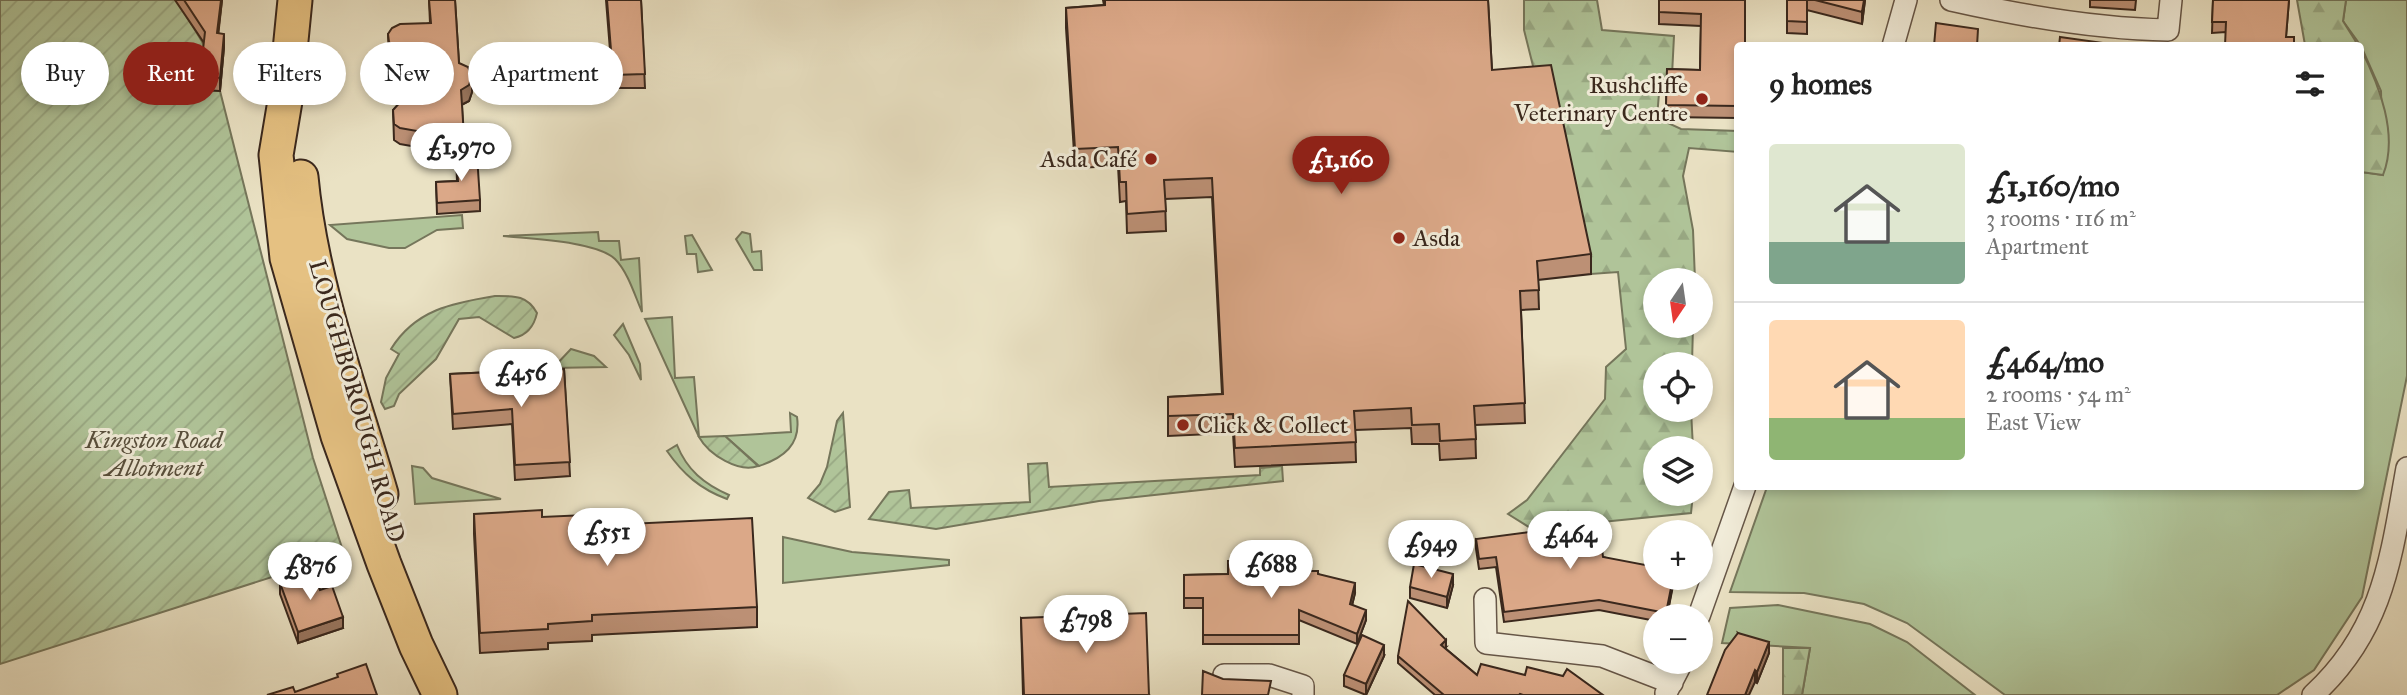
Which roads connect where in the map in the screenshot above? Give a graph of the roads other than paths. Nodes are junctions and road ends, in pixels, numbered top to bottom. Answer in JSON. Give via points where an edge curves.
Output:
{"nodes":[{"id":1,"x":295,"y":0,"type":"edge"},
{"id":2,"x":1906,"y":0,"type":"edge"},
{"id":3,"x":1951,"y":0,"type":"edge"},
{"id":4,"x":2171,"y":0,"type":"edge"},
{"id":5,"x":2170,"y":38,"type":"edge"},
{"id":6,"x":291,"y":42,"type":"edge"},
{"id":7,"x":1894,"y":42,"type":"edge"},
{"id":8,"x":284,"y":105,"type":"edge"},
{"id":9,"x":286,"y":105,"type":"edge"},
{"id":10,"x":2407,"y":468,"type":"edge"},
{"id":11,"x":1744,"y":490,"type":"edge"},
{"id":12,"x":1485,"y":599,"type":"dead end"},
{"id":13,"x":1703,"y":604,"type":"edge"},
{"id":14,"x":1224,"y":675,"type":"dead end"},
{"id":15,"x":1668,"y":689,"type":"edge"},
{"id":16,"x":440,"y":695,"type":"edge"},
{"id":17,"x":450,"y":695,"type":"edge"},
{"id":18,"x":1303,"y":695,"type":"edge"},
{"id":19,"x":2314,"y":695,"type":"edge"}],
"edges":[{"from":1,"to":6,"type":"main road","name":"LOUGHBOROUGH ROAD"},
{"from":2,"to":7,"type":"street"},
{"from":3,"to":5,"type":"street"},
{"from":4,"to":5,"type":"street"},
{"from":8,"to":16,"type":"main road","name":"LOUGHBOROUGH ROAD","via":[[276,155],[287,258],[338,436],[398,599]]},
{"from":9,"to":17,"type":"main road","name":"LOUGHBOROUGH ROAD","via":[[306,222],[336,342],[386,510]]},
{"from":10,"to":19,"type":"street","via":[[2381,596],[2357,646]]},
{"from":11,"to":13,"type":"street"},
{"from":12,"to":15,"type":"street","via":[[1486,643],[1602,656]]},
{"from":14,"to":18,"type":"street","via":[[1269,675],[1303,686]]}]}
